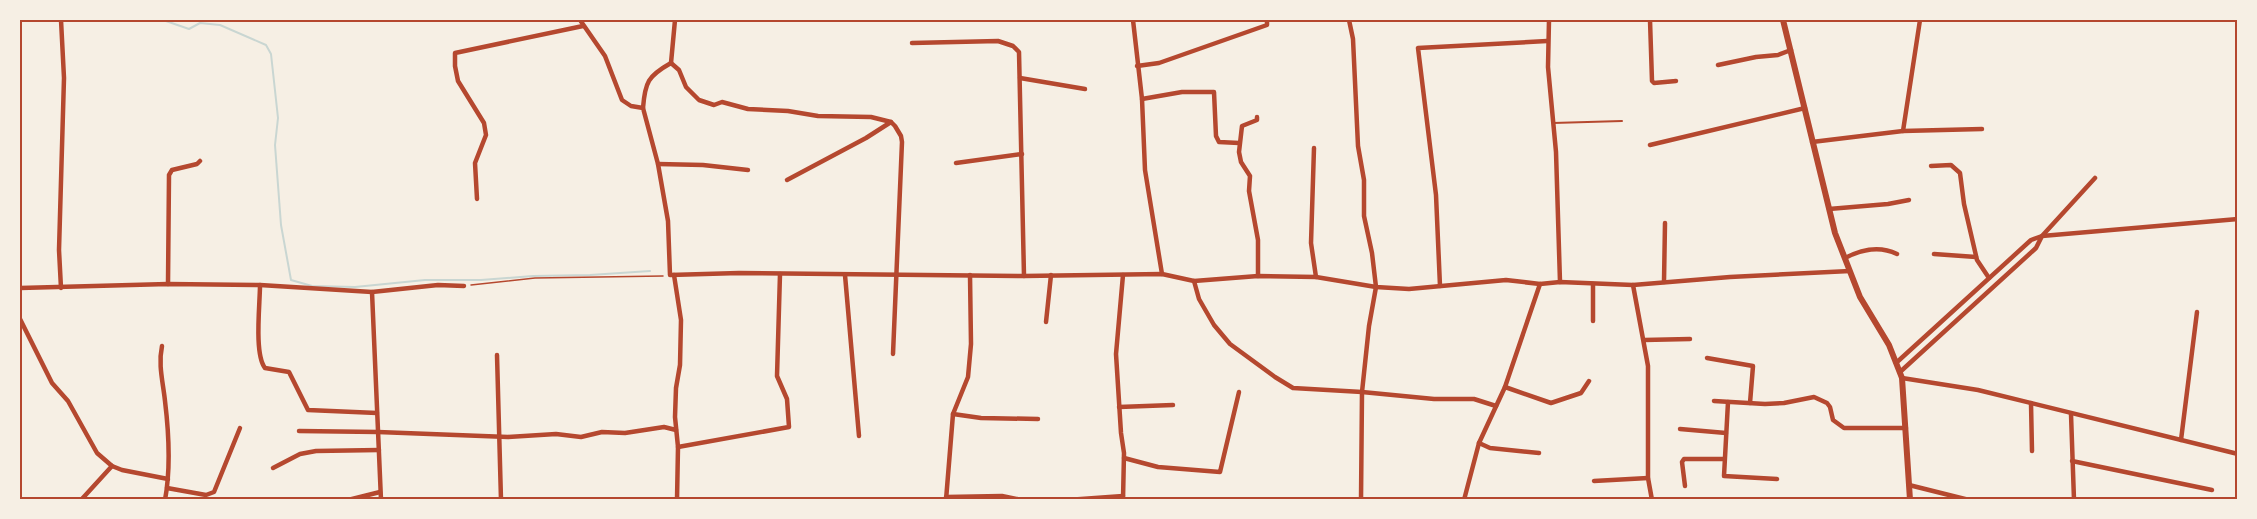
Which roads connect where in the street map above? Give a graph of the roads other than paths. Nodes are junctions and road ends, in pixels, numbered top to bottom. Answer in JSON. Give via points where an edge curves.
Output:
{"nodes":[{"id":1,"x":61,"y":20,"type":"edge"},
{"id":2,"x":580,"y":20,"type":"edge"},
{"id":3,"x":675,"y":20,"type":"edge"},
{"id":4,"x":1132,"y":20,"type":"edge"},
{"id":5,"x":1267,"y":20,"type":"edge"},
{"id":6,"x":1349,"y":20,"type":"edge"},
{"id":7,"x":1549,"y":20,"type":"edge"},
{"id":8,"x":1650,"y":20,"type":"edge"},
{"id":9,"x":1783,"y":20,"type":"edge"},
{"id":10,"x":1920,"y":20,"type":"edge"},
{"id":11,"x":583,"y":26,"type":"junction"},
{"id":12,"x":1547,"y":41,"type":"junction"},
{"id":13,"x":912,"y":43,"type":"dead end"},
{"id":14,"x":1791,"y":50,"type":"junction"},
{"id":15,"x":671,"y":63,"type":"junction"},
{"id":16,"x":1718,"y":65,"type":"dead end"},
{"id":17,"x":1137,"y":66,"type":"junction"},
{"id":18,"x":1020,"y":78,"type":"junction"},
{"id":19,"x":1676,"y":81,"type":"dead end"},
{"id":20,"x":1085,"y":89,"type":"dead end"},
{"id":21,"x":1142,"y":99,"type":"junction"},
{"id":22,"x":643,"y":108,"type":"junction"},
{"id":23,"x":1804,"y":108,"type":"junction"},
{"id":24,"x":1257,"y":117,"type":"dead end"},
{"id":25,"x":1622,"y":121,"type":"dead end"},
{"id":26,"x":891,"y":122,"type":"junction"},
{"id":27,"x":1553,"y":123,"type":"junction"},
{"id":28,"x":1982,"y":129,"type":"dead end"},
{"id":29,"x":1903,"y":131,"type":"junction"},
{"id":30,"x":1812,"y":142,"type":"junction"},
{"id":31,"x":1239,"y":143,"type":"junction"},
{"id":32,"x":1650,"y":145,"type":"dead end"},
{"id":33,"x":1314,"y":148,"type":"dead end"},
{"id":34,"x":1022,"y":154,"type":"junction"},
{"id":35,"x":200,"y":161,"type":"dead end"},
{"id":36,"x":956,"y":163,"type":"dead end"},
{"id":37,"x":658,"y":164,"type":"junction"},
{"id":38,"x":1930,"y":166,"type":"dead end"},
{"id":39,"x":748,"y":170,"type":"dead end"},
{"id":40,"x":2095,"y":178,"type":"dead end"},
{"id":41,"x":788,"y":180,"type":"dead end"},
{"id":42,"x":477,"y":199,"type":"dead end"},
{"id":43,"x":1909,"y":200,"type":"dead end"},
{"id":44,"x":1829,"y":209,"type":"junction"},
{"id":45,"x":2238,"y":219,"type":"edge"},
{"id":46,"x":1665,"y":223,"type":"dead end"},
{"id":47,"x":2042,"y":236,"type":"junction"},
{"id":48,"x":1934,"y":254,"type":"dead end"},
{"id":49,"x":1898,"y":255,"type":"dead end"},
{"id":50,"x":1976,"y":257,"type":"junction"},
{"id":51,"x":1845,"y":258,"type":"junction"},
{"id":52,"x":1850,"y":271,"type":"junction"},
{"id":53,"x":780,"y":274,"type":"junction"},
{"id":54,"x":897,"y":274,"type":"junction"},
{"id":55,"x":1162,"y":274,"type":"junction"},
{"id":56,"x":672,"y":275,"type":"junction"},
{"id":57,"x":845,"y":275,"type":"junction"},
{"id":58,"x":970,"y":275,"type":"junction"},
{"id":59,"x":1051,"y":275,"type":"junction"},
{"id":60,"x":1123,"y":275,"type":"junction"},
{"id":61,"x":1024,"y":276,"type":"junction"},
{"id":62,"x":1258,"y":276,"type":"junction"},
{"id":63,"x":1316,"y":277,"type":"junction"},
{"id":64,"x":1989,"y":278,"type":"junction"},
{"id":65,"x":1194,"y":281,"type":"junction"},
{"id":66,"x":1560,"y":282,"type":"junction"},
{"id":67,"x":1664,"y":282,"type":"junction"},
{"id":68,"x":168,"y":284,"type":"junction"},
{"id":69,"x":1540,"y":284,"type":"junction"},
{"id":70,"x":1593,"y":284,"type":"junction"},
{"id":71,"x":260,"y":285,"type":"junction"},
{"id":72,"x":1633,"y":285,"type":"junction"},
{"id":73,"x":464,"y":286,"type":"road end"},
{"id":74,"x":1440,"y":286,"type":"junction"},
{"id":75,"x":1376,"y":287,"type":"junction"},
{"id":76,"x":20,"y":288,"type":"edge"},
{"id":77,"x":61,"y":288,"type":"junction"},
{"id":78,"x":372,"y":292,"type":"junction"},
{"id":79,"x":2197,"y":312,"type":"dead end"},
{"id":80,"x":20,"y":319,"type":"edge"},
{"id":81,"x":1593,"y":321,"type":"dead end"},
{"id":82,"x":1046,"y":322,"type":"dead end"},
{"id":83,"x":1690,"y":339,"type":"dead end"},
{"id":84,"x":1644,"y":340,"type":"junction"},
{"id":85,"x":162,"y":346,"type":"dead end"},
{"id":86,"x":893,"y":354,"type":"dead end"},
{"id":87,"x":497,"y":355,"type":"dead end"},
{"id":88,"x":1707,"y":357,"type":"dead end"},
{"id":89,"x":1896,"y":363,"type":"junction"},
{"id":90,"x":1901,"y":375,"type":"junction"},
{"id":91,"x":1588,"y":381,"type":"dead end"},
{"id":92,"x":1505,"y":387,"type":"junction"},
{"id":93,"x":1239,"y":392,"type":"dead end"},
{"id":94,"x":1362,"y":392,"type":"junction"},
{"id":95,"x":1714,"y":401,"type":"dead end"},
{"id":96,"x":1728,"y":402,"type":"junction"},
{"id":97,"x":1750,"y":403,"type":"junction"},
{"id":98,"x":2031,"y":404,"type":"junction"},
{"id":99,"x":1173,"y":405,"type":"dead end"},
{"id":100,"x":1496,"y":406,"type":"junction"},
{"id":101,"x":1119,"y":407,"type":"junction"},
{"id":102,"x":377,"y":413,"type":"junction"},
{"id":103,"x":953,"y":414,"type":"junction"},
{"id":104,"x":2071,"y":414,"type":"junction"},
{"id":105,"x":1038,"y":419,"type":"dead end"},
{"id":106,"x":240,"y":428,"type":"dead end"},
{"id":107,"x":1906,"y":428,"type":"junction"},
{"id":108,"x":1680,"y":429,"type":"dead end"},
{"id":109,"x":676,"y":430,"type":"junction"},
{"id":110,"x":299,"y":431,"type":"dead end"},
{"id":111,"x":378,"y":432,"type":"junction"},
{"id":112,"x":1726,"y":432,"type":"junction"},
{"id":113,"x":859,"y":436,"type":"dead end"},
{"id":114,"x":499,"y":437,"type":"junction"},
{"id":115,"x":2181,"y":440,"type":"junction"},
{"id":116,"x":1479,"y":443,"type":"junction"},
{"id":117,"x":678,"y":447,"type":"junction"},
{"id":118,"x":379,"y":450,"type":"junction"},
{"id":119,"x":2032,"y":451,"type":"dead end"},
{"id":120,"x":1539,"y":453,"type":"dead end"},
{"id":121,"x":2238,"y":454,"type":"edge"},
{"id":122,"x":1124,"y":458,"type":"junction"},
{"id":123,"x":1724,"y":459,"type":"junction"},
{"id":124,"x":2072,"y":461,"type":"junction"},
{"id":125,"x":112,"y":466,"type":"junction"},
{"id":126,"x":273,"y":468,"type":"dead end"},
{"id":127,"x":1648,"y":478,"type":"junction"},
{"id":128,"x":168,"y":480,"type":"junction"},
{"id":129,"x":1777,"y":480,"type":"dead end"},
{"id":130,"x":1594,"y":481,"type":"dead end"},
{"id":131,"x":1909,"y":485,"type":"junction"},
{"id":132,"x":1685,"y":486,"type":"dead end"},
{"id":133,"x":167,"y":488,"type":"junction"},
{"id":134,"x":2212,"y":490,"type":"dead end"},
{"id":135,"x":380,"y":492,"type":"junction"},
{"id":136,"x":946,"y":498,"type":"edge"},
{"id":137,"x":1123,"y":498,"type":"edge"},
{"id":138,"x":81,"y":500,"type":"edge"},
{"id":139,"x":165,"y":500,"type":"edge"},
{"id":140,"x":348,"y":500,"type":"edge"},
{"id":141,"x":381,"y":500,"type":"edge"},
{"id":142,"x":501,"y":500,"type":"edge"},
{"id":143,"x":677,"y":500,"type":"edge"},
{"id":144,"x":1022,"y":500,"type":"edge"},
{"id":145,"x":1066,"y":500,"type":"edge"},
{"id":146,"x":1360,"y":500,"type":"edge"},
{"id":147,"x":1464,"y":500,"type":"edge"},
{"id":148,"x":1652,"y":500,"type":"edge"},
{"id":149,"x":1910,"y":500,"type":"edge"},
{"id":150,"x":1969,"y":500,"type":"edge"},
{"id":151,"x":2074,"y":500,"type":"edge"}],
"edges":[{"from":1,"to":77,"type":"street"},
{"from":2,"to":11,"type":"street"},
{"from":3,"to":15,"type":"street"},
{"from":4,"to":17,"type":"street"},
{"from":5,"to":17,"type":"street","via":[[1267,25],[1159,63]]},
{"from":6,"to":75,"type":"street","via":[[1364,216]]},
{"from":7,"to":12,"type":"street"},
{"from":8,"to":19,"type":"street","via":[[1652,81]]},
{"from":9,"to":14,"type":"main road"},
{"from":10,"to":29,"type":"street"},
{"from":11,"to":22,"type":"street","via":[[605,56],[622,100]]},
{"from":11,"to":42,"type":"street","via":[[455,53],[458,81],[484,123],[486,135],[475,163]]},
{"from":12,"to":27,"type":"street"},
{"from":12,"to":74,"type":"street","via":[[1418,48],[1436,195]]},
{"from":13,"to":18,"type":"street","via":[[998,41],[1019,52]]},
{"from":14,"to":16,"type":"street"},
{"from":14,"to":23,"type":"main road"},
{"from":15,"to":22,"type":"street","via":[[645,85]]},
{"from":15,"to":26,"type":"street","via":[[699,100],[714,105],[722,102],[748,109],[871,117]]},
{"from":17,"to":21,"type":"street"},
{"from":18,"to":20,"type":"street"},
{"from":18,"to":34,"type":"street"},
{"from":21,"to":31,"type":"street","via":[[1182,92],[1214,92],[1216,136],[1219,142]]},
{"from":21,"to":55,"type":"street","via":[[1145,170]]},
{"from":22,"to":37,"type":"street"},
{"from":23,"to":30,"type":"main road"},
{"from":23,"to":32,"type":"street"},
{"from":24,"to":31,"type":"street","via":[[1242,126]]},
{"from":25,"to":27,"type":"lane"},
{"from":26,"to":41,"type":"street"},
{"from":26,"to":54,"type":"street","via":[[902,142]]},
{"from":27,"to":66,"type":"street"},
{"from":28,"to":29,"type":"street"},
{"from":29,"to":30,"type":"street"},
{"from":30,"to":44,"type":"main road"},
{"from":31,"to":62,"type":"street","via":[[1241,162],[1250,176]]},
{"from":33,"to":63,"type":"street","via":[[1311,243]]},
{"from":34,"to":36,"type":"street"},
{"from":34,"to":61,"type":"street"},
{"from":35,"to":68,"type":"street","via":[[172,170],[169,175]]},
{"from":37,"to":39,"type":"street"},
{"from":37,"to":56,"type":"street"},
{"from":38,"to":50,"type":"street","via":[[1951,165],[1960,173]]},
{"from":40,"to":47,"type":"street"},
{"from":43,"to":44,"type":"street"},
{"from":44,"to":51,"type":"main road"},
{"from":45,"to":47,"type":"street"},
{"from":46,"to":67,"type":"street"},
{"from":47,"to":64,"type":"street","via":[[2031,240]]},
{"from":47,"to":90,"type":"street","via":[[2036,248]]},
{"from":48,"to":50,"type":"street"},
{"from":49,"to":51,"type":"street","via":[[1883,249]]},
{"from":50,"to":64,"type":"street"},
{"from":51,"to":52,"type":"main road"},
{"from":52,"to":67,"type":"street"},
{"from":52,"to":89,"type":"main road"},
{"from":53,"to":56,"type":"street"},
{"from":53,"to":57,"type":"street"},
{"from":53,"to":117,"type":"street","via":[[777,376],[787,399],[789,427]]},
{"from":54,"to":57,"type":"street"},
{"from":54,"to":58,"type":"street"},
{"from":54,"to":86,"type":"street"},
{"from":55,"to":60,"type":"street"},
{"from":55,"to":65,"type":"street"},
{"from":56,"to":109,"type":"street","via":[[681,320]]},
{"from":57,"to":113,"type":"street"},
{"from":58,"to":61,"type":"street"},
{"from":58,"to":103,"type":"street","via":[[968,377]]},
{"from":59,"to":60,"type":"street"},
{"from":59,"to":61,"type":"street"},
{"from":59,"to":82,"type":"street"},
{"from":60,"to":101,"type":"street","via":[[1116,354]]},
{"from":62,"to":63,"type":"street"},
{"from":62,"to":65,"type":"street"},
{"from":63,"to":75,"type":"street"},
{"from":64,"to":89,"type":"street"},
{"from":65,"to":94,"type":"street","via":[[1199,299],[1230,344],[1275,377],[1293,388]]},
{"from":66,"to":69,"type":"street"},
{"from":66,"to":70,"type":"street"},
{"from":67,"to":72,"type":"street"},
{"from":68,"to":71,"type":"street"},
{"from":68,"to":77,"type":"street"},
{"from":69,"to":74,"type":"street","via":[[1506,280]]},
{"from":69,"to":92,"type":"street"},
{"from":70,"to":72,"type":"street"},
{"from":70,"to":81,"type":"street"},
{"from":71,"to":78,"type":"street"},
{"from":71,"to":102,"type":"street","via":[[259,344],[265,368],[289,372],[308,410]]},
{"from":72,"to":84,"type":"street"},
{"from":73,"to":78,"type":"street"},
{"from":74,"to":75,"type":"street","via":[[1409,290]]},
{"from":75,"to":94,"type":"street"},
{"from":76,"to":77,"type":"street"},
{"from":78,"to":102,"type":"street"},
{"from":79,"to":115,"type":"street"},
{"from":80,"to":125,"type":"street","via":[[52,383],[68,401],[97,453]]},
{"from":83,"to":84,"type":"street"},
{"from":84,"to":127,"type":"street","via":[[1648,366]]},
{"from":85,"to":128,"type":"street","via":[[159,358]]},
{"from":87,"to":114,"type":"street"},
{"from":88,"to":97,"type":"street","via":[[1753,366]]},
{"from":89,"to":90,"type":"main road"},
{"from":90,"to":98,"type":"street"},
{"from":90,"to":107,"type":"main road"},
{"from":91,"to":92,"type":"street","via":[[1581,393],[1551,403]]},
{"from":92,"to":100,"type":"street"},
{"from":93,"to":122,"type":"street","via":[[1220,472],[1158,467]]},
{"from":94,"to":100,"type":"street","via":[[1474,399]]},
{"from":94,"to":146,"type":"street"},
{"from":95,"to":96,"type":"street"},
{"from":96,"to":97,"type":"street"},
{"from":96,"to":112,"type":"street"},
{"from":97,"to":107,"type":"street","via":[[1784,403],[1814,397],[1827,403],[1833,420],[1844,428]]},
{"from":98,"to":104,"type":"street"},
{"from":98,"to":119,"type":"street"},
{"from":99,"to":101,"type":"street"},
{"from":100,"to":116,"type":"street"},
{"from":101,"to":122,"type":"street"},
{"from":102,"to":111,"type":"street"},
{"from":103,"to":105,"type":"street"},
{"from":103,"to":136,"type":"street"},
{"from":104,"to":115,"type":"street"},
{"from":104,"to":124,"type":"street"},
{"from":106,"to":133,"type":"street","via":[[214,492],[206,495]]},
{"from":107,"to":131,"type":"main road"},
{"from":108,"to":112,"type":"street"},
{"from":109,"to":114,"type":"street","via":[[664,427],[581,437]]},
{"from":109,"to":117,"type":"street"},
{"from":110,"to":111,"type":"street"},
{"from":111,"to":114,"type":"street"},
{"from":111,"to":118,"type":"street"},
{"from":112,"to":123,"type":"street"},
{"from":114,"to":142,"type":"street"},
{"from":115,"to":121,"type":"street"},
{"from":116,"to":120,"type":"street","via":[[1490,448]]},
{"from":116,"to":147,"type":"street"},
{"from":117,"to":143,"type":"street"},
{"from":118,"to":126,"type":"street","via":[[316,451],[300,454]]},
{"from":118,"to":135,"type":"street"},
{"from":122,"to":137,"type":"street"},
{"from":123,"to":129,"type":"street","via":[[1726,478]]},
{"from":123,"to":132,"type":"street","via":[[1684,459]]},
{"from":124,"to":134,"type":"street"},
{"from":124,"to":151,"type":"street"},
{"from":125,"to":128,"type":"street"},
{"from":125,"to":138,"type":"street"},
{"from":127,"to":130,"type":"street"},
{"from":127,"to":148,"type":"street"},
{"from":128,"to":133,"type":"street"},
{"from":131,"to":149,"type":"main road"},
{"from":131,"to":150,"type":"street"},
{"from":133,"to":139,"type":"street"},
{"from":135,"to":140,"type":"street"},
{"from":135,"to":141,"type":"street"},
{"from":136,"to":144,"type":"street","via":[[1002,496]]},
{"from":137,"to":145,"type":"street"}]}
